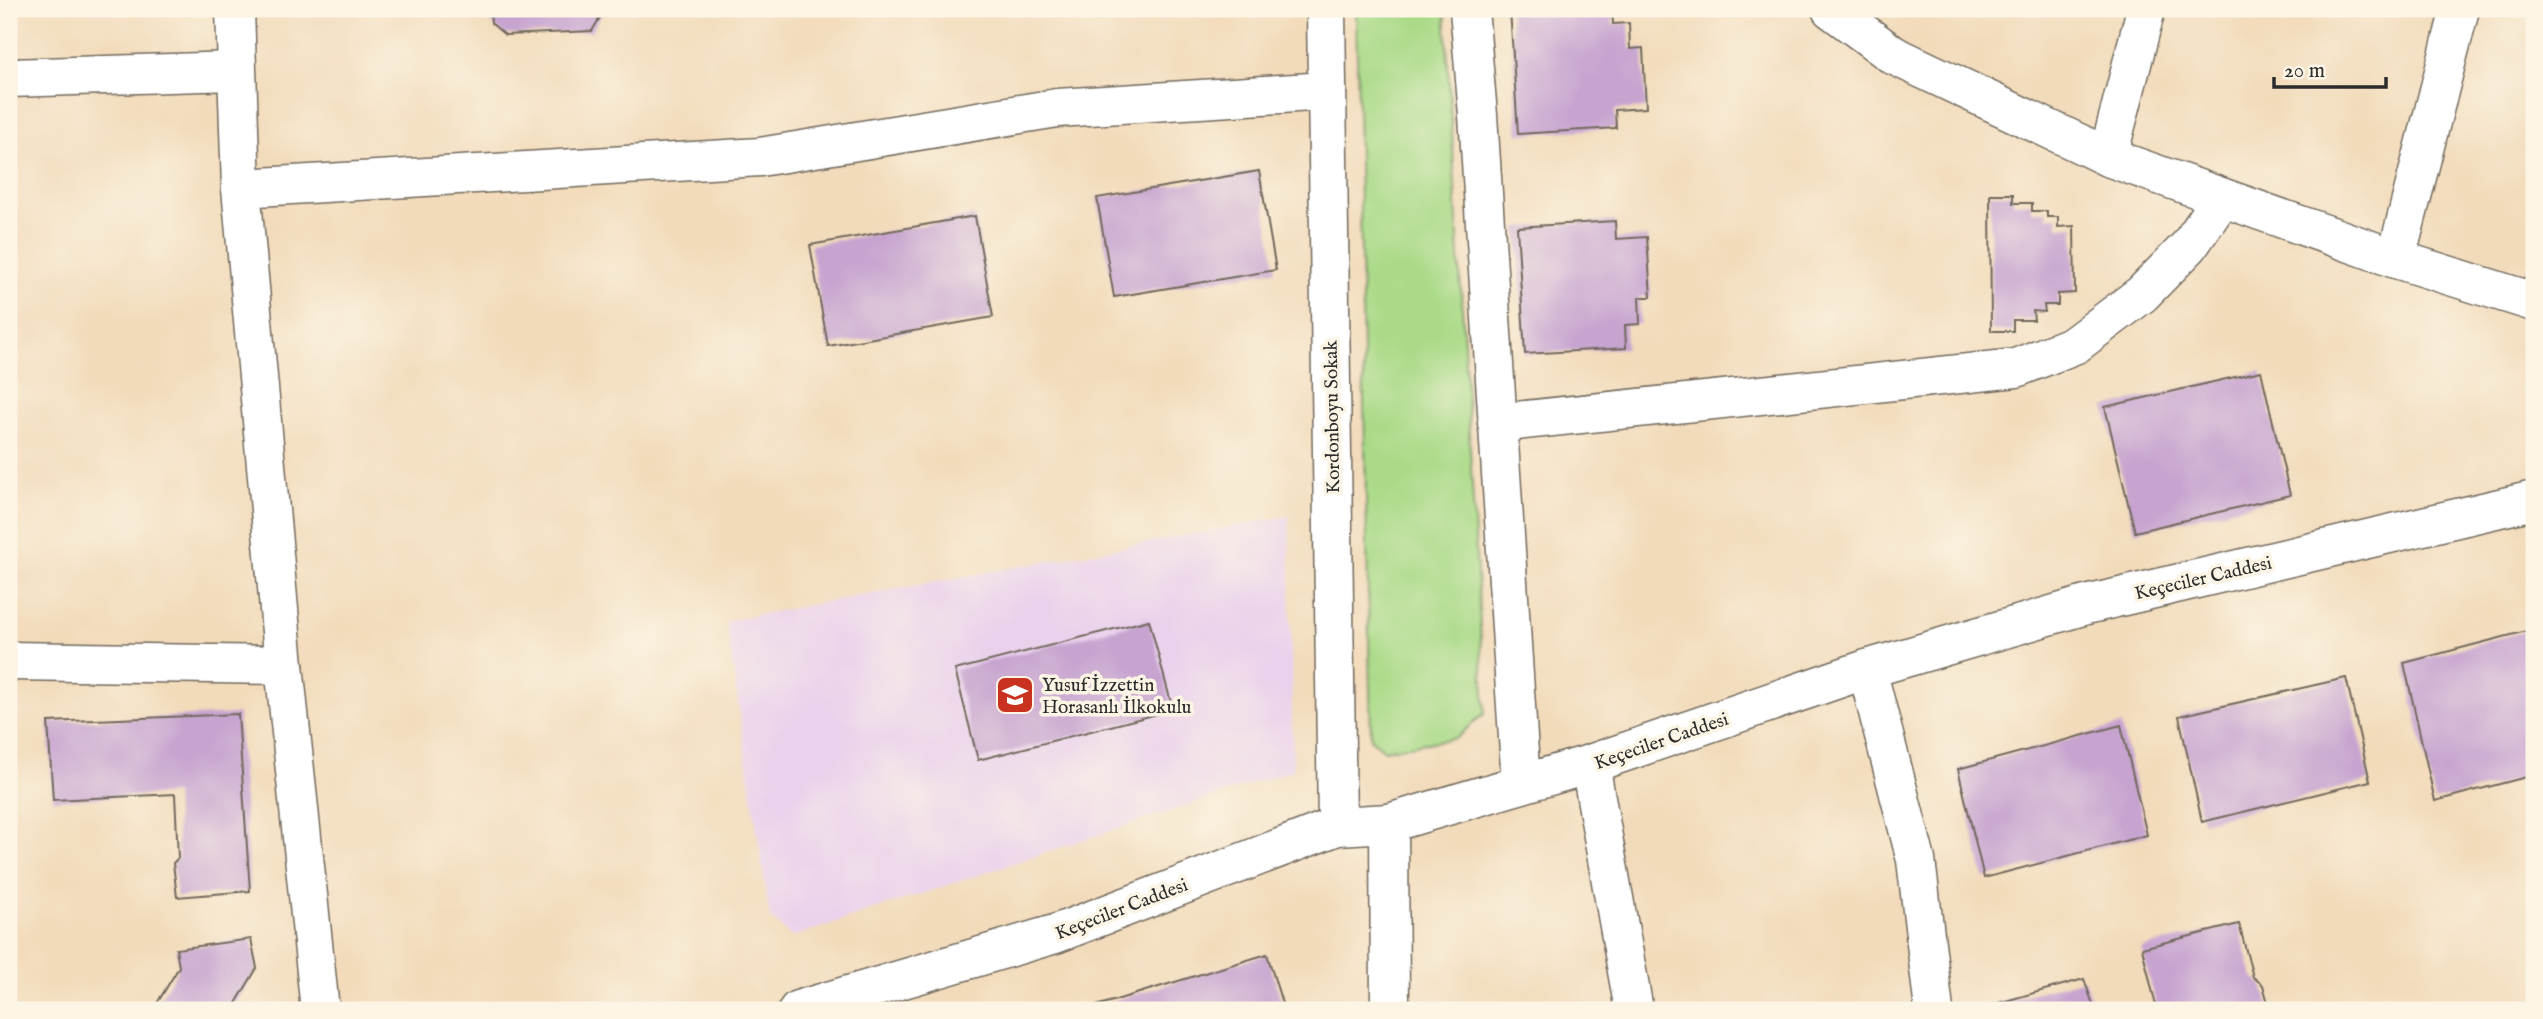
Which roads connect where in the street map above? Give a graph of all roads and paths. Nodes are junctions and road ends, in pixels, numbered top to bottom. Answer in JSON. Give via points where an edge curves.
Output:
{"nodes":[{"id":1,"x":235,"y":9,"type":"edge"},
{"id":2,"x":1326,"y":9,"type":"edge"},
{"id":3,"x":1469,"y":9,"type":"edge"},
{"id":4,"x":1831,"y":9,"type":"edge"},
{"id":5,"x":2146,"y":9,"type":"edge"},
{"id":6,"x":2460,"y":9,"type":"edge"},
{"id":7,"x":235,"y":71,"type":"junction"},
{"id":8,"x":9,"y":79,"type":"edge"},
{"id":9,"x":1327,"y":91,"type":"junction"},
{"id":10,"x":2108,"y":157,"type":"junction"},
{"id":11,"x":240,"y":188,"type":"junction"},
{"id":12,"x":2222,"y":198,"type":"junction"},
{"id":13,"x":2396,"y":259,"type":"junction"},
{"id":14,"x":2534,"y":302,"type":"edge"},
{"id":15,"x":1497,"y":423,"type":"junction"},
{"id":16,"x":2534,"y":500,"type":"edge"},
{"id":17,"x":9,"y":661,"type":"edge"},
{"id":18,"x":284,"y":665,"type":"junction"},
{"id":19,"x":1867,"y":669,"type":"junction"},
{"id":20,"x":1590,"y":764,"type":"junction"},
{"id":21,"x":1521,"y":784,"type":"junction"},
{"id":22,"x":1389,"y":823,"type":"junction"},
{"id":23,"x":1336,"y":826,"type":"junction"},
{"id":24,"x":320,"y":1010,"type":"edge"},
{"id":25,"x":798,"y":1010,"type":"edge"},
{"id":26,"x":1391,"y":1010,"type":"edge"},
{"id":27,"x":1634,"y":1010,"type":"edge"},
{"id":28,"x":1934,"y":1010,"type":"edge"}],
"edges":[{"from":1,"to":7,"type":"street"},
{"from":2,"to":9,"type":"street","name":"Kordonboyu Sokak"},
{"from":3,"to":15,"type":"street"},
{"from":4,"to":10,"type":"street","via":[[1893,55]]},
{"from":5,"to":10,"type":"street"},
{"from":6,"to":13,"type":"street"},
{"from":7,"to":8,"type":"street"},
{"from":7,"to":11,"type":"street"},
{"from":9,"to":11,"type":"street","via":[[1057,107],[760,157]]},
{"from":9,"to":23,"type":"street","name":"Kordonboyu Sokak"},
{"from":10,"to":12,"type":"street"},
{"from":11,"to":18,"type":"street"},
{"from":12,"to":13,"type":"street"},
{"from":12,"to":15,"type":"street","via":[[2189,246],[2142,294],[2076,344],[2016,368]]},
{"from":13,"to":14,"type":"street"},
{"from":15,"to":21,"type":"street"},
{"from":16,"to":19,"type":"street","name":"Keçeciler Caddesi","via":[[2086,605]]},
{"from":17,"to":18,"type":"street"},
{"from":18,"to":24,"type":"street"},
{"from":19,"to":20,"type":"street","name":"Keçeciler Caddesi"},
{"from":19,"to":28,"type":"street","via":[[1916,860]]},
{"from":20,"to":21,"type":"street","name":"Keçeciler Caddesi"},
{"from":20,"to":27,"type":"street"},
{"from":21,"to":22,"type":"street","name":"Keçeciler Caddesi"},
{"from":22,"to":23,"type":"street","name":"Keçeciler Caddesi"},
{"from":22,"to":26,"type":"street"},
{"from":23,"to":25,"type":"street","name":"Keçeciler Caddesi","via":[[1055,934]]}]}
